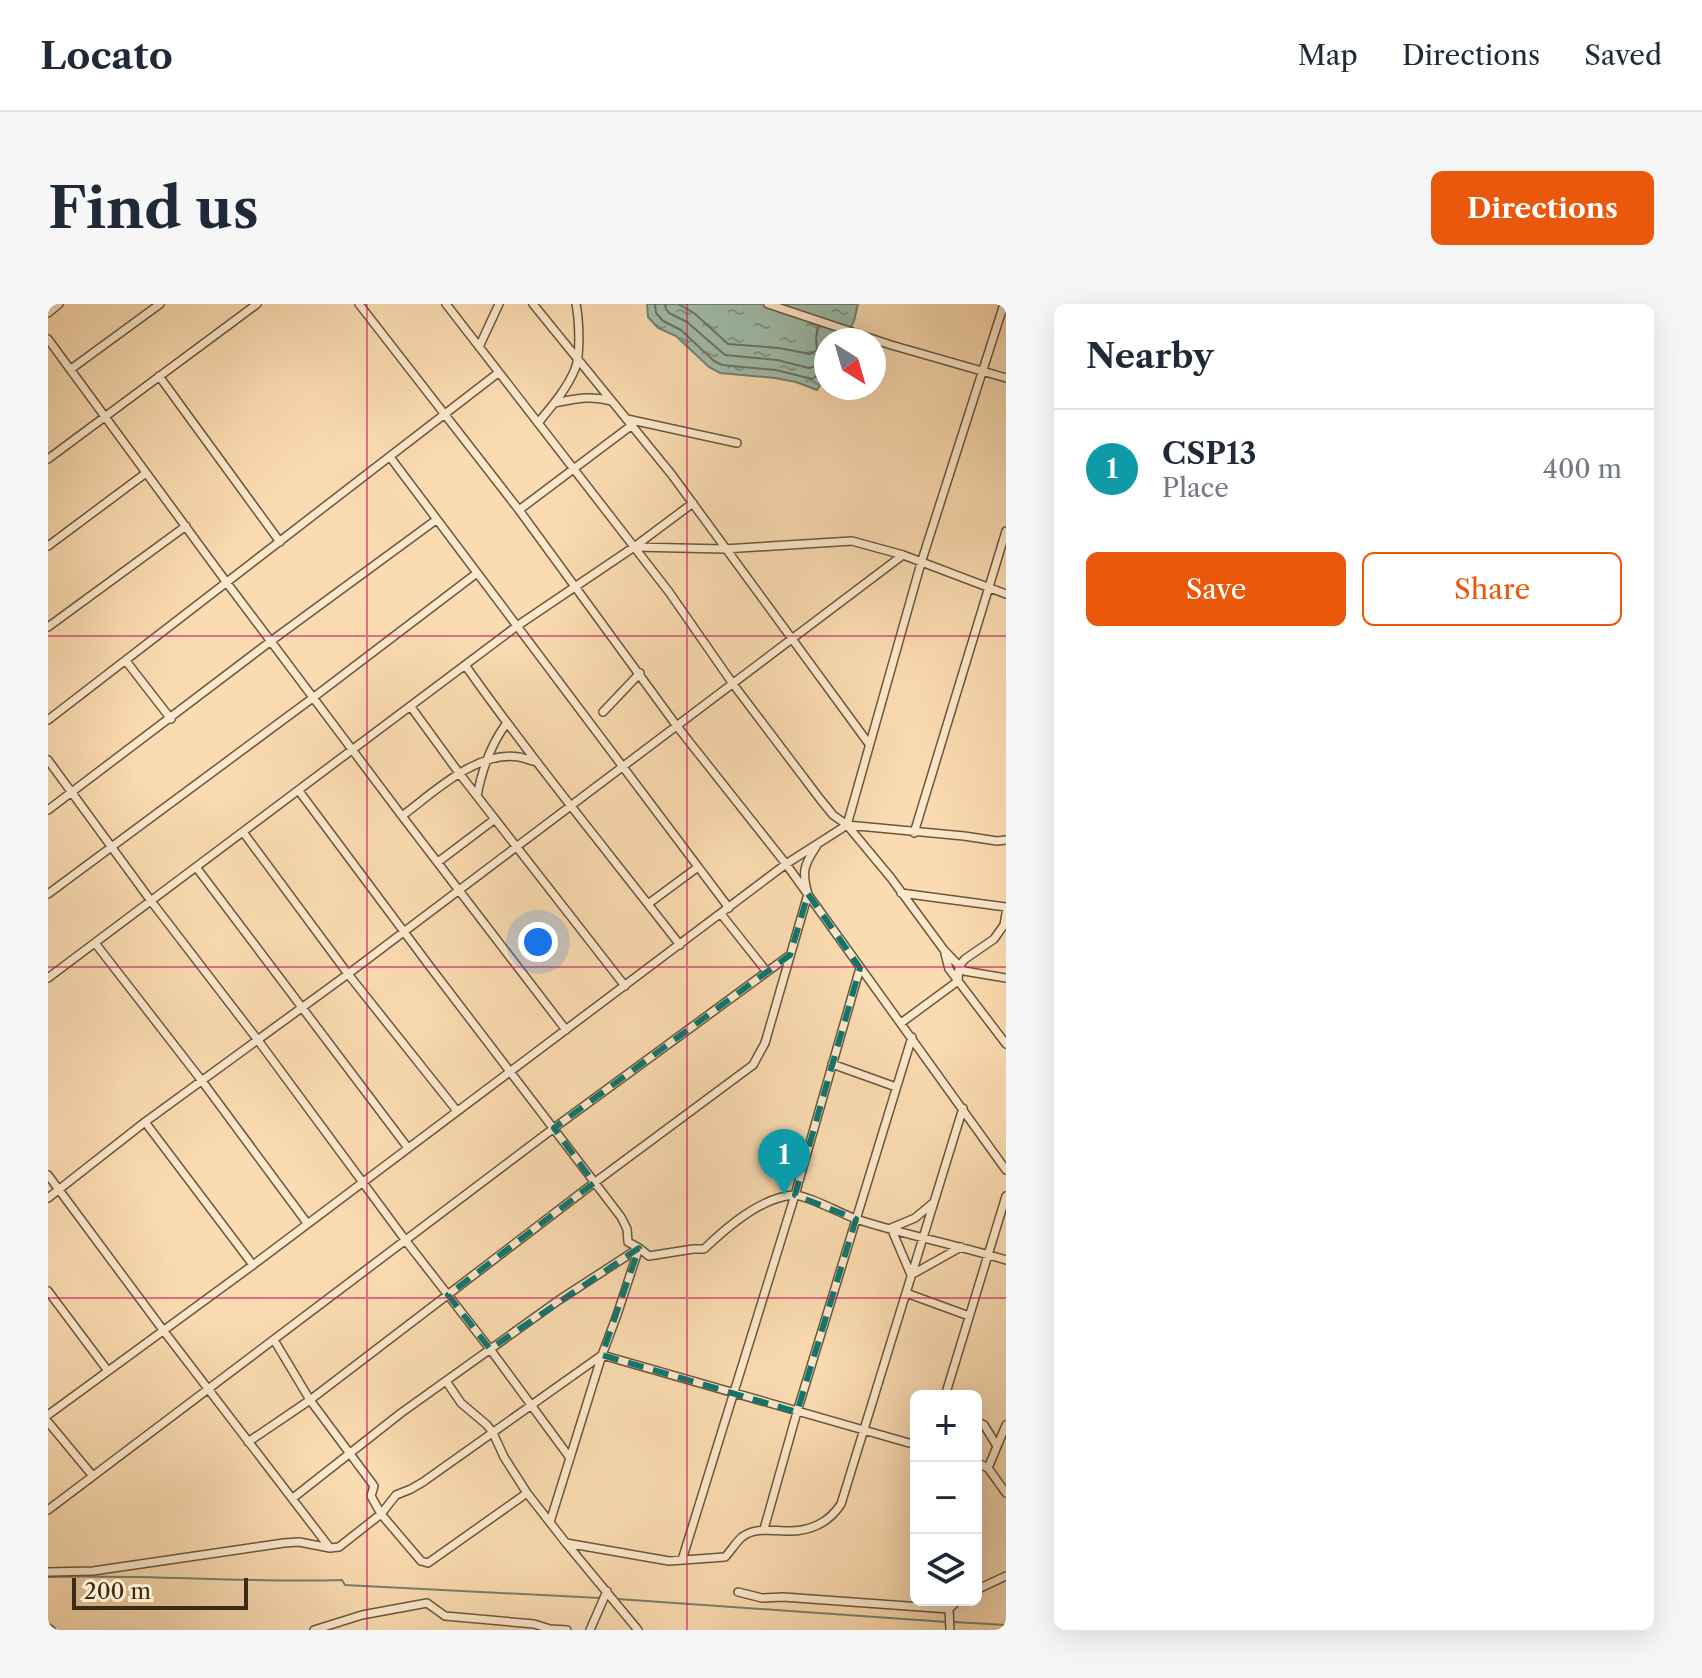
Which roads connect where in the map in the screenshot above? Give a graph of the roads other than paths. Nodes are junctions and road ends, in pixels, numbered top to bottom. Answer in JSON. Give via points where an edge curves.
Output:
{"nodes":[{"id":1,"x":59,"y":304,"type":"edge"},
{"id":2,"x":160,"y":304,"type":"edge"},
{"id":3,"x":257,"y":304,"type":"edge"},
{"id":4,"x":359,"y":304,"type":"edge"},
{"id":5,"x":446,"y":304,"type":"edge"},
{"id":6,"x":499,"y":304,"type":"edge"},
{"id":7,"x":533,"y":304,"type":"edge"},
{"id":8,"x":576,"y":304,"type":"edge"},
{"id":9,"x":768,"y":304,"type":"edge"},
{"id":10,"x":1004,"y":304,"type":"edge"},
{"id":11,"x":48,"y":313,"type":"edge"},
{"id":12,"x":48,"y":339,"type":"edge"},
{"id":13,"x":479,"y":347,"type":"junction"},
{"id":14,"x":577,"y":357,"type":"junction"},
{"id":15,"x":71,"y":369,"type":"junction"},
{"id":16,"x":983,"y":372,"type":"junction"},
{"id":17,"x":498,"y":373,"type":"junction"},
{"id":18,"x":159,"y":376,"type":"junction"},
{"id":19,"x":1006,"y":378,"type":"edge"},
{"id":20,"x":613,"y":401,"type":"junction"},
{"id":21,"x":555,"y":403,"type":"junction"},
{"id":22,"x":105,"y":415,"type":"junction"},
{"id":23,"x":445,"y":415,"type":"junction"},
{"id":24,"x":630,"y":422,"type":"junction"},
{"id":25,"x":538,"y":423,"type":"junction"},
{"id":26,"x":737,"y":443,"type":"dead end"},
{"id":27,"x":49,"y":457,"type":"edge"},
{"id":28,"x":390,"y":457,"type":"junction"},
{"id":29,"x":574,"y":469,"type":"junction"},
{"id":30,"x":146,"y":473,"type":"junction"},
{"id":31,"x":693,"y":503,"type":"junction"},
{"id":32,"x":519,"y":510,"type":"junction"},
{"id":33,"x":436,"y":520,"type":"junction"},
{"id":34,"x":186,"y":526,"type":"junction"},
{"id":35,"x":1006,"y":531,"type":"edge"},
{"id":36,"x":280,"y":542,"type":"junction"},
{"id":37,"x":48,"y":546,"type":"edge"},
{"id":38,"x":634,"y":547,"type":"junction"},
{"id":39,"x":724,"y":549,"type":"junction"},
{"id":40,"x":903,"y":555,"type":"junction"},
{"id":41,"x":921,"y":563,"type":"junction"},
{"id":42,"x":477,"y":573,"type":"junction"},
{"id":43,"x":227,"y":583,"type":"junction"},
{"id":44,"x":575,"y":585,"type":"junction"},
{"id":45,"x":989,"y":588,"type":"junction"},
{"id":46,"x":1006,"y":594,"type":"edge"},
{"id":47,"x":517,"y":626,"type":"junction"},
{"id":48,"x":48,"y":627,"type":"edge"},
{"id":49,"x":793,"y":640,"type":"junction"},
{"id":50,"x":271,"y":641,"type":"junction"},
{"id":51,"x":126,"y":661,"type":"junction"},
{"id":52,"x":465,"y":665,"type":"junction"},
{"id":53,"x":640,"y":673,"type":"junction"},
{"id":54,"x":733,"y":684,"type":"junction"},
{"id":55,"x":314,"y":697,"type":"junction"},
{"id":56,"x":411,"y":707,"type":"junction"},
{"id":57,"x":603,"y":712,"type":"dead end"},
{"id":58,"x":171,"y":719,"type":"junction"},
{"id":59,"x":48,"y":720,"type":"edge"},
{"id":60,"x":506,"y":724,"type":"junction"},
{"id":61,"x":676,"y":725,"type":"junction"},
{"id":62,"x":869,"y":744,"type":"junction"},
{"id":63,"x":353,"y":750,"type":"junction"},
{"id":64,"x":48,"y":760,"type":"edge"},
{"id":65,"x":486,"y":760,"type":"junction"},
{"id":66,"x":537,"y":762,"type":"junction"},
{"id":67,"x":623,"y":766,"type":"junction"},
{"id":68,"x":459,"y":773,"type":"junction"},
{"id":69,"x":299,"y":791,"type":"junction"},
{"id":70,"x":73,"y":793,"type":"junction"},
{"id":71,"x":477,"y":796,"type":"junction"},
{"id":72,"x":572,"y":805,"type":"junction"},
{"id":73,"x":48,"y":810,"type":"edge"},
{"id":74,"x":402,"y":816,"type":"junction"},
{"id":75,"x":495,"y":819,"type":"junction"},
{"id":76,"x":847,"y":825,"type":"junction"},
{"id":77,"x":243,"y":832,"type":"junction"},
{"id":78,"x":914,"y":833,"type":"junction"},
{"id":79,"x":1006,"y":840,"type":"edge"},
{"id":80,"x":818,"y":844,"type":"junction"},
{"id":81,"x":111,"y":847,"type":"junction"},
{"id":82,"x":517,"y":847,"type":"junction"},
{"id":83,"x":438,"y":862,"type":"junction"},
{"id":84,"x":786,"y":864,"type":"junction"},
{"id":85,"x":196,"y":867,"type":"junction"},
{"id":86,"x":698,"y":867,"type":"junction"},
{"id":87,"x":459,"y":891,"type":"junction"},
{"id":88,"x":901,"y":893,"type":"junction"},
{"id":89,"x":48,"y":894,"type":"edge"},
{"id":90,"x":808,"y":894,"type":"junction"},
{"id":91,"x":151,"y":901,"type":"junction"},
{"id":92,"x":648,"y":904,"type":"junction"},
{"id":93,"x":1006,"y":907,"type":"edge"},
{"id":94,"x":729,"y":908,"type":"junction"},
{"id":95,"x":1006,"y":913,"type":"edge"},
{"id":96,"x":721,"y":914,"type":"junction"},
{"id":97,"x":404,"y":932,"type":"junction"},
{"id":98,"x":95,"y":943,"type":"junction"},
{"id":99,"x":680,"y":945,"type":"junction"},
{"id":100,"x":944,"y":950,"type":"junction"},
{"id":101,"x":790,"y":955,"type":"junction"},
{"id":102,"x":959,"y":966,"type":"junction"},
{"id":103,"x":860,"y":968,"type":"junction"},
{"id":104,"x":767,"y":972,"type":"junction"},
{"id":105,"x":348,"y":974,"type":"junction"},
{"id":106,"x":48,"y":978,"type":"edge"},
{"id":107,"x":1006,"y":978,"type":"edge"},
{"id":108,"x":958,"y":981,"type":"junction"},
{"id":109,"x":625,"y":986,"type":"junction"},
{"id":110,"x":302,"y":1007,"type":"junction"},
{"id":111,"x":901,"y":1023,"type":"junction"},
{"id":112,"x":566,"y":1030,"type":"junction"},
{"id":113,"x":912,"y":1037,"type":"junction"},
{"id":114,"x":257,"y":1039,"type":"junction"},
{"id":115,"x":1006,"y":1044,"type":"edge"},
{"id":116,"x":832,"y":1064,"type":"junction"},
{"id":117,"x":510,"y":1071,"type":"junction"},
{"id":118,"x":202,"y":1081,"type":"junction"},
{"id":119,"x":896,"y":1087,"type":"junction"},
{"id":120,"x":963,"y":1108,"type":"junction"},
{"id":121,"x":457,"y":1111,"type":"junction"},
{"id":122,"x":145,"y":1122,"type":"junction"},
{"id":123,"x":554,"y":1128,"type":"junction"},
{"id":124,"x":408,"y":1148,"type":"junction"},
{"id":125,"x":1006,"y":1170,"type":"edge"},
{"id":126,"x":48,"y":1175,"type":"edge"},
{"id":127,"x":363,"y":1183,"type":"junction"},
{"id":128,"x":594,"y":1183,"type":"junction"},
{"id":129,"x":59,"y":1190,"type":"junction"},
{"id":130,"x":795,"y":1195,"type":"junction"},
{"id":131,"x":1006,"y":1196,"type":"edge"},
{"id":132,"x":48,"y":1198,"type":"edge"},
{"id":133,"x":934,"y":1202,"type":"junction"},
{"id":134,"x":856,"y":1219,"type":"junction"},
{"id":135,"x":307,"y":1223,"type":"junction"},
{"id":136,"x":891,"y":1228,"type":"junction"},
{"id":137,"x":924,"y":1237,"type":"junction"},
{"id":138,"x":406,"y":1241,"type":"junction"},
{"id":139,"x":961,"y":1247,"type":"junction"},
{"id":140,"x":639,"y":1248,"type":"junction"},
{"id":141,"x":988,"y":1255,"type":"junction"},
{"id":142,"x":1006,"y":1260,"type":"edge"},
{"id":143,"x":253,"y":1265,"type":"junction"},
{"id":144,"x":911,"y":1275,"type":"junction"},
{"id":145,"x":48,"y":1291,"type":"edge"},
{"id":146,"x":906,"y":1293,"type":"junction"},
{"id":147,"x":448,"y":1295,"type":"junction"},
{"id":148,"x":969,"y":1316,"type":"junction"},
{"id":149,"x":163,"y":1330,"type":"junction"},
{"id":150,"x":274,"y":1340,"type":"junction"},
{"id":151,"x":490,"y":1349,"type":"junction"},
{"id":152,"x":602,"y":1355,"type":"junction"},
{"id":153,"x":108,"y":1371,"type":"junction"},
{"id":154,"x":446,"y":1381,"type":"junction"},
{"id":155,"x":208,"y":1388,"type":"junction"},
{"id":156,"x":947,"y":1390,"type":"edge"},
{"id":157,"x":734,"y":1393,"type":"junction"},
{"id":158,"x":310,"y":1400,"type":"junction"},
{"id":159,"x":531,"y":1405,"type":"junction"},
{"id":160,"x":50,"y":1411,"type":"edge"},
{"id":161,"x":797,"y":1412,"type":"junction"},
{"id":162,"x":48,"y":1422,"type":"edge"},
{"id":163,"x":982,"y":1424,"type":"edge"},
{"id":164,"x":1006,"y":1425,"type":"edge"},
{"id":165,"x":864,"y":1431,"type":"junction"},
{"id":166,"x":493,"y":1433,"type":"junction"},
{"id":167,"x":248,"y":1442,"type":"junction"},
{"id":168,"x":910,"y":1443,"type":"edge"},
{"id":169,"x":997,"y":1446,"type":"junction"},
{"id":170,"x":350,"y":1453,"type":"junction"},
{"id":171,"x":570,"y":1458,"type":"junction"},
{"id":172,"x":982,"y":1465,"type":"edge"},
{"id":173,"x":988,"y":1468,"type":"junction"},
{"id":174,"x":92,"y":1475,"type":"junction"},
{"id":175,"x":527,"y":1493,"type":"junction"},
{"id":176,"x":1006,"y":1493,"type":"edge"},
{"id":177,"x":293,"y":1498,"type":"junction"},
{"id":178,"x":48,"y":1510,"type":"edge"},
{"id":179,"x":381,"y":1514,"type":"junction"},
{"id":180,"x":550,"y":1522,"type":"junction"},
{"id":181,"x":764,"y":1529,"type":"junction"},
{"id":182,"x":566,"y":1543,"type":"junction"},
{"id":183,"x":330,"y":1548,"type":"junction"},
{"id":184,"x":682,"y":1560,"type":"junction"},
{"id":185,"x":48,"y":1572,"type":"edge"},
{"id":186,"x":1006,"y":1576,"type":"edge"},
{"id":187,"x":982,"y":1587,"type":"edge"},
{"id":188,"x":607,"y":1591,"type":"junction"},
{"id":189,"x":738,"y":1592,"type":"dead end"},
{"id":190,"x":952,"y":1606,"type":"edge"},
{"id":191,"x":949,"y":1609,"type":"junction"},
{"id":192,"x":950,"y":1625,"type":"edge"},
{"id":193,"x":314,"y":1630,"type":"edge"},
{"id":194,"x":567,"y":1630,"type":"edge"},
{"id":195,"x":590,"y":1630,"type":"edge"},
{"id":196,"x":638,"y":1630,"type":"edge"}],
"edges":[{"from":1,"to":11,"type":"street"},
{"from":2,"to":15,"type":"street"},
{"from":3,"to":18,"type":"street"},
{"from":4,"to":23,"type":"street"},
{"from":5,"to":13,"type":"street"},
{"from":6,"to":13,"type":"street"},
{"from":7,"to":14,"type":"street"},
{"from":8,"to":14,"type":"street"},
{"from":9,"to":16,"type":"street"},
{"from":10,"to":16,"type":"street"},
{"from":12,"to":15,"type":"street"},
{"from":13,"to":17,"type":"street"},
{"from":14,"to":20,"type":"street"},
{"from":14,"to":21,"type":"street"},
{"from":15,"to":22,"type":"street"},
{"from":16,"to":19,"type":"street"},
{"from":16,"to":41,"type":"street"},
{"from":17,"to":23,"type":"street"},
{"from":17,"to":25,"type":"street"},
{"from":18,"to":22,"type":"street"},
{"from":18,"to":36,"type":"street"},
{"from":20,"to":21,"type":"street","via":[[596,397]]},
{"from":20,"to":24,"type":"street"},
{"from":21,"to":25,"type":"street"},
{"from":22,"to":27,"type":"street"},
{"from":22,"to":30,"type":"street"},
{"from":23,"to":28,"type":"street"},
{"from":23,"to":32,"type":"street"},
{"from":24,"to":26,"type":"street"},
{"from":24,"to":29,"type":"street"},
{"from":24,"to":31,"type":"street"},
{"from":25,"to":29,"type":"street"},
{"from":28,"to":33,"type":"street"},
{"from":28,"to":36,"type":"street"},
{"from":29,"to":32,"type":"street"},
{"from":29,"to":38,"type":"street"},
{"from":30,"to":34,"type":"street"},
{"from":30,"to":37,"type":"street"},
{"from":31,"to":38,"type":"street"},
{"from":31,"to":39,"type":"street"},
{"from":32,"to":44,"type":"street"},
{"from":33,"to":42,"type":"street"},
{"from":33,"to":50,"type":"street"},
{"from":34,"to":43,"type":"street"},
{"from":34,"to":48,"type":"street"},
{"from":35,"to":45,"type":"street"},
{"from":36,"to":43,"type":"street"},
{"from":38,"to":39,"type":"street"},
{"from":38,"to":44,"type":"street"},
{"from":38,"to":54,"type":"street"},
{"from":39,"to":40,"type":"street","via":[[852,541]]},
{"from":39,"to":49,"type":"street"},
{"from":40,"to":41,"type":"street"},
{"from":40,"to":49,"type":"street"},
{"from":41,"to":45,"type":"street"},
{"from":41,"to":62,"type":"street"},
{"from":42,"to":47,"type":"street"},
{"from":42,"to":55,"type":"street"},
{"from":43,"to":50,"type":"street"},
{"from":43,"to":51,"type":"street"},
{"from":44,"to":47,"type":"street"},
{"from":44,"to":53,"type":"street"},
{"from":45,"to":46,"type":"street"},
{"from":45,"to":78,"type":"street"},
{"from":47,"to":52,"type":"street"},
{"from":47,"to":67,"type":"street"},
{"from":49,"to":54,"type":"street"},
{"from":49,"to":62,"type":"street"},
{"from":50,"to":55,"type":"street"},
{"from":50,"to":58,"type":"street"},
{"from":51,"to":58,"type":"street"},
{"from":51,"to":59,"type":"street"},
{"from":52,"to":56,"type":"street"},
{"from":52,"to":60,"type":"street"},
{"from":53,"to":57,"type":"street"},
{"from":53,"to":61,"type":"street"},
{"from":54,"to":61,"type":"street"},
{"from":54,"to":76,"type":"street","via":[[820,799]]},
{"from":55,"to":63,"type":"street"},
{"from":55,"to":81,"type":"street"},
{"from":56,"to":63,"type":"street"},
{"from":56,"to":68,"type":"street"},
{"from":58,"to":70,"type":"street"},
{"from":60,"to":65,"type":"street"},
{"from":60,"to":66,"type":"street"},
{"from":61,"to":67,"type":"street"},
{"from":61,"to":84,"type":"street"},
{"from":62,"to":76,"type":"street"},
{"from":63,"to":69,"type":"street"},
{"from":63,"to":74,"type":"street"},
{"from":64,"to":70,"type":"street"},
{"from":65,"to":66,"type":"street","via":[[518,756]]},
{"from":65,"to":68,"type":"street"},
{"from":65,"to":71,"type":"street"},
{"from":66,"to":72,"type":"street"},
{"from":67,"to":72,"type":"street"},
{"from":67,"to":86,"type":"street"},
{"from":68,"to":71,"type":"street"},
{"from":68,"to":74,"type":"street"},
{"from":69,"to":77,"type":"street"},
{"from":69,"to":97,"type":"street"},
{"from":70,"to":73,"type":"street"},
{"from":70,"to":81,"type":"street"},
{"from":71,"to":75,"type":"street"},
{"from":72,"to":82,"type":"street"},
{"from":72,"to":92,"type":"street"},
{"from":74,"to":83,"type":"street"},
{"from":75,"to":82,"type":"street"},
{"from":75,"to":83,"type":"street"},
{"from":76,"to":78,"type":"street"},
{"from":76,"to":80,"type":"street"},
{"from":76,"to":88,"type":"street"},
{"from":77,"to":85,"type":"street"},
{"from":77,"to":105,"type":"street"},
{"from":78,"to":79,"type":"street"},
{"from":80,"to":84,"type":"street"},
{"from":80,"to":90,"type":"street","via":[[803,876]]},
{"from":81,"to":89,"type":"street"},
{"from":81,"to":91,"type":"street"},
{"from":82,"to":87,"type":"street"},
{"from":82,"to":109,"type":"street"},
{"from":83,"to":87,"type":"street"},
{"from":84,"to":90,"type":"street"},
{"from":84,"to":94,"type":"street"},
{"from":85,"to":91,"type":"street"},
{"from":85,"to":110,"type":"street"},
{"from":86,"to":92,"type":"street"},
{"from":86,"to":94,"type":"street"},
{"from":87,"to":97,"type":"street"},
{"from":87,"to":112,"type":"street"},
{"from":88,"to":93,"type":"street"},
{"from":88,"to":100,"type":"street"},
{"from":90,"to":101,"type":"street"},
{"from":90,"to":103,"type":"street"},
{"from":91,"to":98,"type":"street"},
{"from":91,"to":114,"type":"street"},
{"from":92,"to":99,"type":"street"},
{"from":94,"to":96,"type":"street"},
{"from":95,"to":102,"type":"street","via":[[994,939]]},
{"from":96,"to":99,"type":"street"},
{"from":96,"to":104,"type":"street"},
{"from":97,"to":105,"type":"street"},
{"from":97,"to":117,"type":"street"},
{"from":98,"to":106,"type":"street"},
{"from":98,"to":118,"type":"street"},
{"from":99,"to":109,"type":"street"},
{"from":100,"to":102,"type":"street"},
{"from":100,"to":108,"type":"street"},
{"from":101,"to":104,"type":"street"},
{"from":101,"to":128,"type":"street","via":[[765,1043],[753,1065]]},
{"from":102,"to":107,"type":"street"},
{"from":102,"to":108,"type":"street"},
{"from":103,"to":111,"type":"street"},
{"from":103,"to":116,"type":"street"},
{"from":104,"to":123,"type":"street"},
{"from":105,"to":110,"type":"street"},
{"from":105,"to":121,"type":"street"},
{"from":108,"to":111,"type":"street"},
{"from":108,"to":115,"type":"street"},
{"from":109,"to":112,"type":"street"},
{"from":110,"to":114,"type":"street"},
{"from":110,"to":124,"type":"street"},
{"from":111,"to":113,"type":"street"},
{"from":112,"to":117,"type":"street"},
{"from":113,"to":119,"type":"street"},
{"from":113,"to":120,"type":"street"},
{"from":114,"to":118,"type":"street"},
{"from":114,"to":127,"type":"street"},
{"from":116,"to":119,"type":"street"},
{"from":116,"to":130,"type":"street"},
{"from":117,"to":121,"type":"street"},
{"from":117,"to":123,"type":"street"},
{"from":118,"to":122,"type":"street"},
{"from":118,"to":135,"type":"street"},
{"from":119,"to":134,"type":"street"},
{"from":120,"to":125,"type":"street"},
{"from":120,"to":133,"type":"street"},
{"from":121,"to":124,"type":"street"},
{"from":122,"to":129,"type":"street"},
{"from":122,"to":143,"type":"street"},
{"from":123,"to":128,"type":"street"},
{"from":123,"to":138,"type":"street"},
{"from":124,"to":127,"type":"street"},
{"from":126,"to":129,"type":"street"},
{"from":127,"to":135,"type":"street"},
{"from":127,"to":138,"type":"street"},
{"from":128,"to":140,"type":"street","via":[[621,1217],[628,1242]]},
{"from":128,"to":147,"type":"street"},
{"from":129,"to":132,"type":"street"},
{"from":129,"to":149,"type":"street"},
{"from":130,"to":134,"type":"street"},
{"from":130,"to":140,"type":"street","via":[[748,1213],[704,1249],[649,1256]]},
{"from":130,"to":157,"type":"street"},
{"from":131,"to":141,"type":"street"},
{"from":133,"to":136,"type":"street"},
{"from":133,"to":137,"type":"street"},
{"from":134,"to":136,"type":"street"},
{"from":134,"to":161,"type":"street"},
{"from":135,"to":143,"type":"street"},
{"from":136,"to":137,"type":"street"},
{"from":136,"to":144,"type":"street"},
{"from":137,"to":139,"type":"street"},
{"from":137,"to":144,"type":"street"},
{"from":138,"to":147,"type":"street"},
{"from":138,"to":150,"type":"street"},
{"from":139,"to":141,"type":"street"},
{"from":139,"to":144,"type":"street"},
{"from":140,"to":151,"type":"street"},
{"from":140,"to":152,"type":"street"},
{"from":141,"to":142,"type":"street"},
{"from":141,"to":148,"type":"street"},
{"from":143,"to":149,"type":"street"},
{"from":144,"to":146,"type":"street"},
{"from":145,"to":153,"type":"street"},
{"from":146,"to":148,"type":"street"},
{"from":146,"to":165,"type":"street"},
{"from":147,"to":151,"type":"street"},
{"from":147,"to":158,"type":"street"},
{"from":148,"to":156,"type":"street"},
{"from":149,"to":153,"type":"street"},
{"from":149,"to":155,"type":"street"},
{"from":150,"to":155,"type":"street"},
{"from":150,"to":158,"type":"street"},
{"from":151,"to":154,"type":"street"},
{"from":151,"to":159,"type":"street"},
{"from":152,"to":157,"type":"street"},
{"from":152,"to":159,"type":"street"},
{"from":152,"to":171,"type":"street"},
{"from":153,"to":160,"type":"street"},
{"from":154,"to":166,"type":"street"},
{"from":154,"to":170,"type":"street"},
{"from":155,"to":167,"type":"street"},
{"from":155,"to":174,"type":"street"},
{"from":157,"to":161,"type":"street"},
{"from":157,"to":184,"type":"street"},
{"from":158,"to":167,"type":"street"},
{"from":158,"to":170,"type":"street"},
{"from":159,"to":166,"type":"street"},
{"from":159,"to":171,"type":"street"},
{"from":161,"to":165,"type":"street"},
{"from":161,"to":181,"type":"street"},
{"from":162,"to":174,"type":"street"},
{"from":163,"to":169,"type":"street"},
{"from":164,"to":169,"type":"street"},
{"from":165,"to":168,"type":"street"},
{"from":165,"to":181,"type":"street","via":[[833,1517],[789,1532]]},
{"from":166,"to":175,"type":"street"},
{"from":166,"to":179,"type":"street","via":[[396,1495]]},
{"from":167,"to":177,"type":"street"},
{"from":169,"to":173,"type":"street"},
{"from":170,"to":177,"type":"street"},
{"from":170,"to":179,"type":"street","via":[[374,1486],[371,1496]]},
{"from":171,"to":180,"type":"street"},
{"from":172,"to":173,"type":"street"},
{"from":173,"to":176,"type":"street"},
{"from":174,"to":178,"type":"street"},
{"from":175,"to":179,"type":"street","via":[[428,1563]]},
{"from":175,"to":180,"type":"street"},
{"from":177,"to":183,"type":"street"},
{"from":179,"to":183,"type":"street","via":[[339,1547]]},
{"from":180,"to":182,"type":"street"},
{"from":181,"to":184,"type":"street","via":[[744,1535],[725,1557]]},
{"from":182,"to":184,"type":"street"},
{"from":182,"to":188,"type":"street"},
{"from":183,"to":185,"type":"street","via":[[284,1543],[93,1571]]},
{"from":186,"to":187,"type":"street"},
{"from":188,"to":195,"type":"street"},
{"from":188,"to":196,"type":"street"},
{"from":189,"to":191,"type":"street","via":[[762,1598]]},
{"from":190,"to":191,"type":"street"},
{"from":191,"to":192,"type":"street"},
{"from":193,"to":194,"type":"street","via":[[427,1603],[445,1616]]}]}
